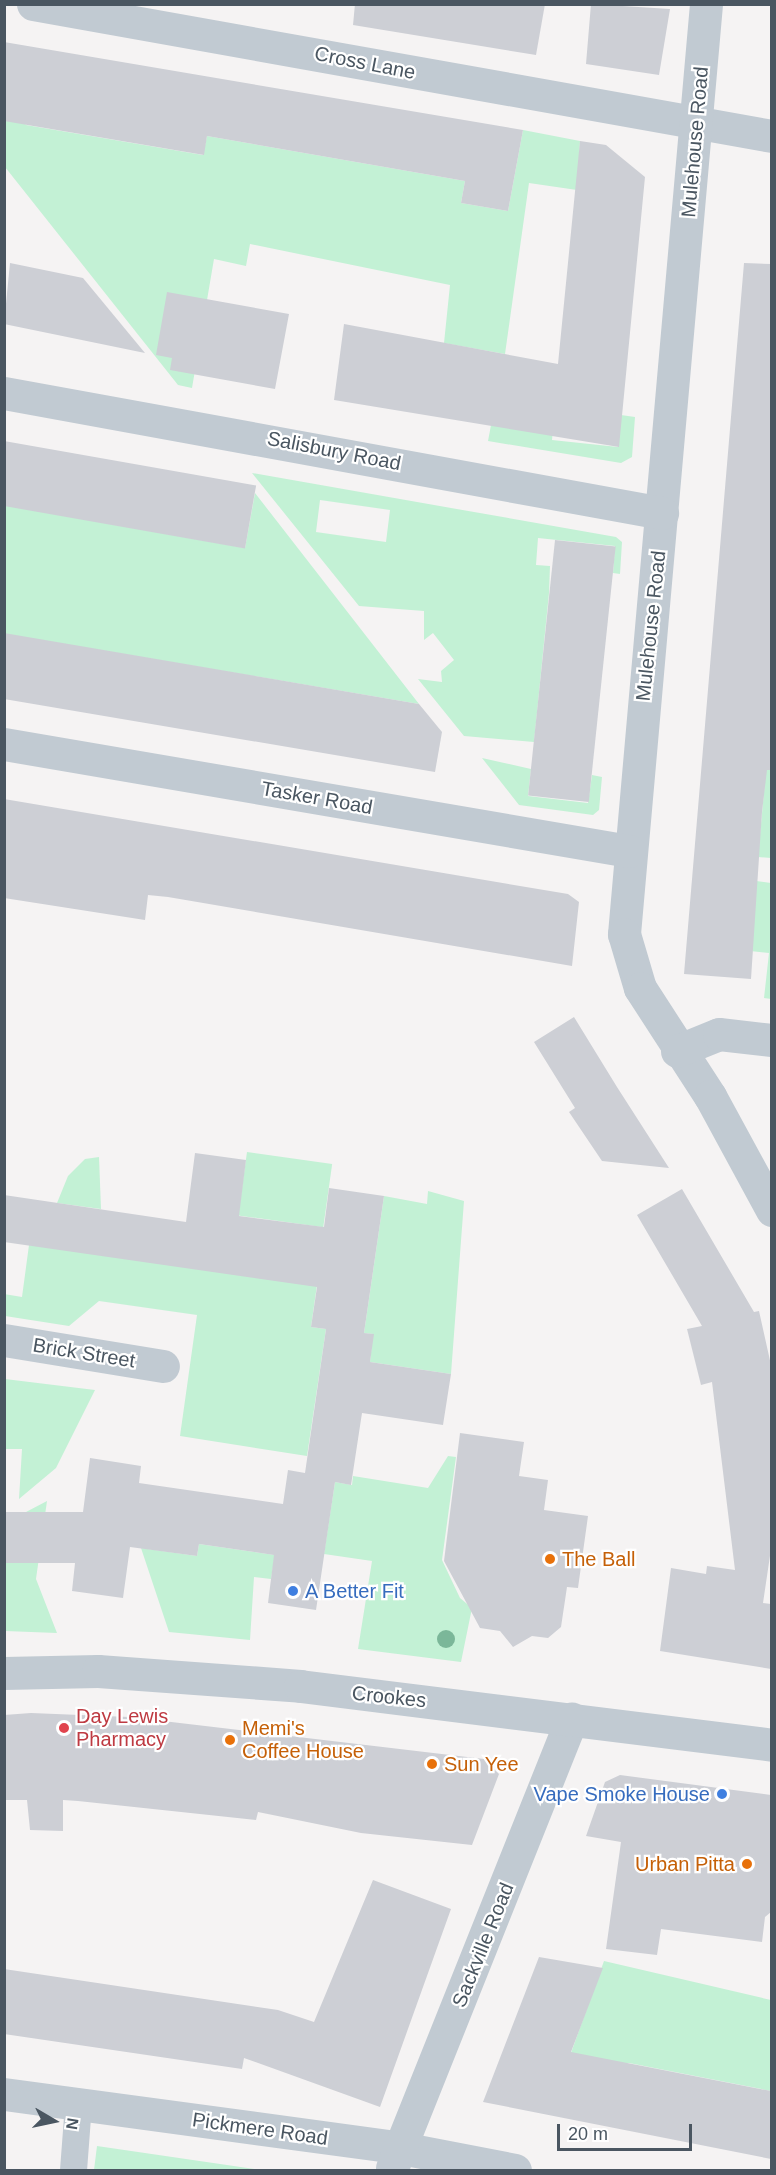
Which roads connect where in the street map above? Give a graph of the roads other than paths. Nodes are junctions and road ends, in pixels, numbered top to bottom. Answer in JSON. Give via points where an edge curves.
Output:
{"nodes":[{"id":1,"x":33,"y":4,"type":"edge"},
{"id":2,"x":706,"y":4,"type":"edge"},
{"id":3,"x":194,"y":17,"type":"edge"},
{"id":4,"x":697,"y":125,"type":"junction"},
{"id":5,"x":771,"y":136,"type":"edge"},
{"id":6,"x":4,"y":393,"type":"edge"},
{"id":7,"x":662,"y":513,"type":"junction"},
{"id":8,"x":4,"y":744,"type":"edge"},
{"id":9,"x":629,"y":852,"type":"junction"},
{"id":10,"x":771,"y":1040,"type":"edge"},
{"id":11,"x":677,"y":1051,"type":"junction"},
{"id":12,"x":771,"y":1210,"type":"edge"},
{"id":13,"x":4,"y":1340,"type":"edge"},
{"id":14,"x":163,"y":1366,"type":"dead end"},
{"id":15,"x":4,"y":1673,"type":"edge"},
{"id":16,"x":572,"y":1719,"type":"junction"},
{"id":17,"x":771,"y":1744,"type":"edge"},
{"id":18,"x":4,"y":2094,"type":"edge"},
{"id":19,"x":78,"y":2104,"type":"junction"},
{"id":20,"x":396,"y":2159,"type":"edge"},
{"id":21,"x":73,"y":2170,"type":"edge"},
{"id":22,"x":515,"y":2170,"type":"edge"}],
"edges":[{"from":1,"to":3,"type":"street","name":"Cross Lane"},
{"from":2,"to":4,"type":"street","name":"Mulehouse Road"},
{"from":3,"to":4,"type":"street","name":"Cross Lane"},
{"from":4,"to":5,"type":"street","name":"Cross Lane"},
{"from":4,"to":7,"type":"street","name":"Mulehouse Road"},
{"from":6,"to":7,"type":"street","name":"Salisbury Road"},
{"from":7,"to":9,"type":"street","name":"Mulehouse Road"},
{"from":8,"to":9,"type":"street","name":"Tasker Road"},
{"from":9,"to":11,"type":"street","name":"Mulehouse Road","via":[[624,934],[628,960]]},
{"from":10,"to":11,"type":"street","via":[[720,1034]]},
{"from":11,"to":12,"type":"street","name":"Mulehouse Road","via":[[716,1106]]},
{"from":13,"to":14,"type":"street","name":"Brick Street"},
{"from":15,"to":16,"type":"street","name":"Crookes","via":[[166,1674]]},
{"from":16,"to":17,"type":"street","name":"Crookes"},
{"from":16,"to":20,"type":"street","name":"Sackville Road"},
{"from":18,"to":19,"type":"street","name":"Pickmere Road"},
{"from":19,"to":20,"type":"street","name":"Pickmere Road"},
{"from":19,"to":21,"type":"lane"},
{"from":20,"to":22,"type":"street","name":"Pickmere Road"}]}
